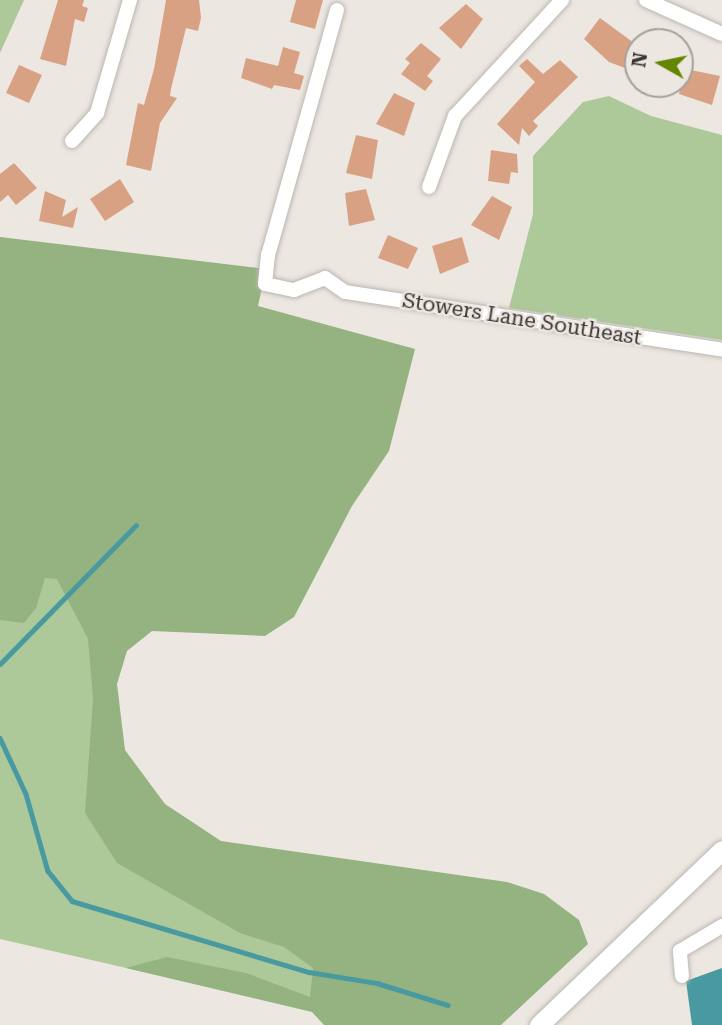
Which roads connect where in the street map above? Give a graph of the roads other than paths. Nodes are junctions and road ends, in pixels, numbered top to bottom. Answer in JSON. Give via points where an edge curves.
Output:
{"nodes":[{"id":1,"x":130,"y":0,"type":"edge"},
{"id":2,"x":562,"y":0,"type":"edge"},
{"id":3,"x":646,"y":0,"type":"edge"},
{"id":4,"x":337,"y":10,"type":"dead end"},
{"id":5,"x":722,"y":34,"type":"edge"},
{"id":6,"x":72,"y":141,"type":"dead end"},
{"id":7,"x":429,"y":187,"type":"dead end"},
{"id":8,"x":722,"y":350,"type":"edge"},
{"id":9,"x":722,"y":849,"type":"edge"},
{"id":10,"x":722,"y":926,"type":"edge"},
{"id":11,"x":682,"y":976,"type":"dead end"},
{"id":12,"x":539,"y":1025,"type":"edge"}],
"edges":[{"from":1,"to":6,"type":"street","via":[[97,113]]},
{"from":2,"to":7,"type":"street","via":[[455,116]]},
{"from":3,"to":5,"type":"street"},
{"from":4,"to":8,"type":"street","name":"Stowers Lane Southeast","via":[[261,280],[294,290],[326,278],[345,292]]},
{"from":9,"to":12,"type":"main road"},
{"from":10,"to":11,"type":"street","via":[[680,951]]}]}
